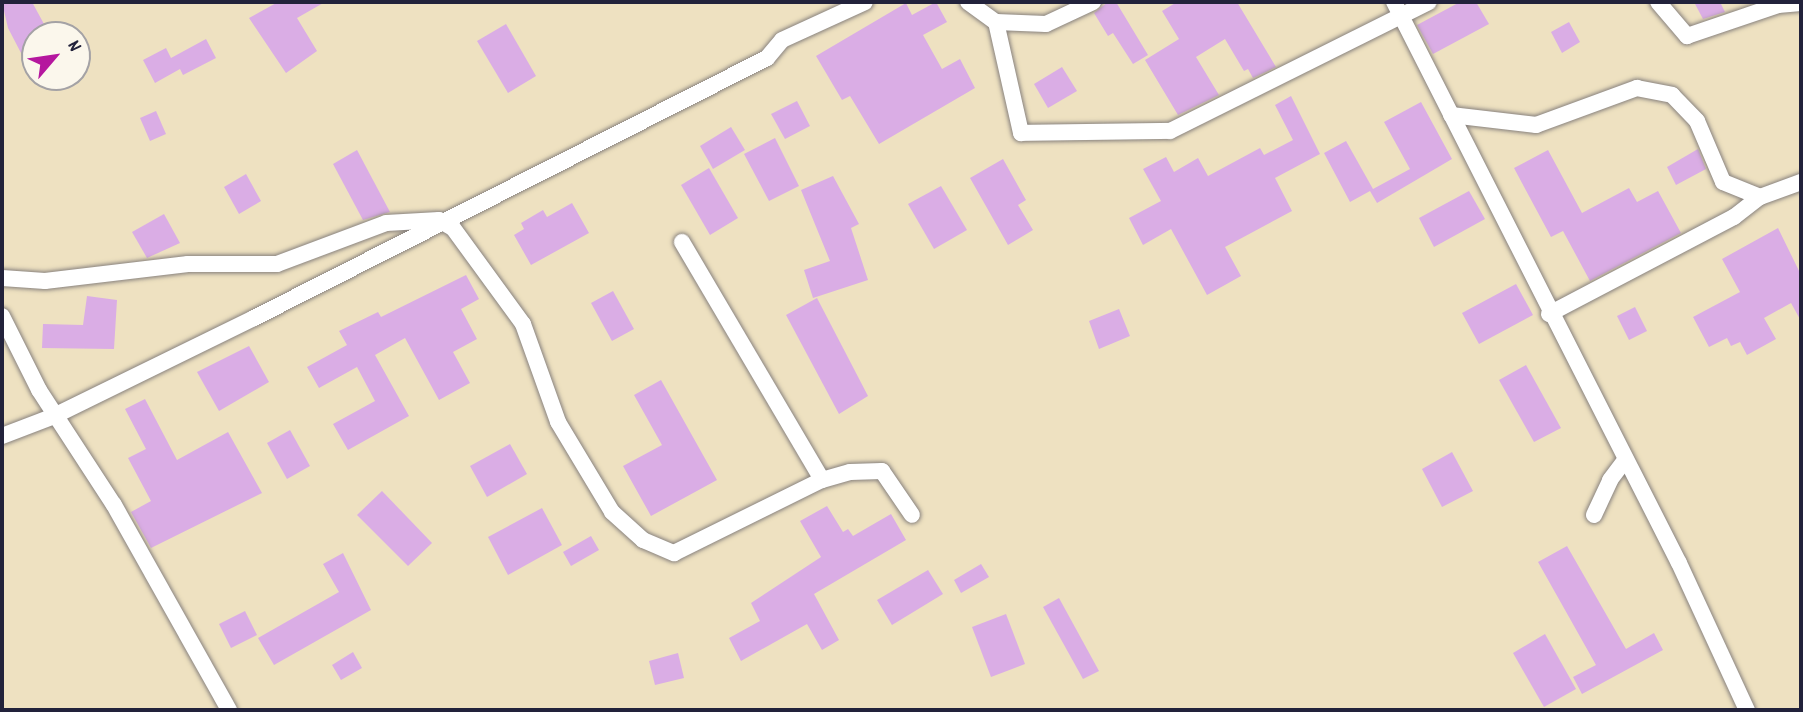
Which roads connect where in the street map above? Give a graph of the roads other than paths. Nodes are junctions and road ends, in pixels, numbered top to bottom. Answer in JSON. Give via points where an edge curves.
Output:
{"nodes":[{"id":1,"x":864,"y":2,"type":"edge"},
{"id":2,"x":968,"y":2,"type":"edge"},
{"id":3,"x":1093,"y":2,"type":"edge"},
{"id":4,"x":1430,"y":2,"type":"edge"},
{"id":5,"x":1658,"y":2,"type":"edge"},
{"id":6,"x":1801,"y":3,"type":"edge"},
{"id":7,"x":1397,"y":9,"type":"edge"},
{"id":8,"x":996,"y":22,"type":"junction"},
{"id":9,"x":1451,"y":115,"type":"junction"},
{"id":10,"x":1801,"y":182,"type":"edge"},
{"id":11,"x":1760,"y":197,"type":"junction"},
{"id":12,"x":439,"y":220,"type":"junction"},
{"id":13,"x":682,"y":242,"type":"dead end"},
{"id":14,"x":2,"y":278,"type":"edge"},
{"id":15,"x":1549,"y":314,"type":"junction"},
{"id":16,"x":2,"y":316,"type":"edge"},
{"id":17,"x":54,"y":416,"type":"junction"},
{"id":18,"x":2,"y":436,"type":"edge"},
{"id":19,"x":1626,"y":459,"type":"junction"},
{"id":20,"x":822,"y":480,"type":"junction"},
{"id":21,"x":912,"y":515,"type":"dead end"},
{"id":22,"x":1594,"y":515,"type":"dead end"},
{"id":23,"x":229,"y":710,"type":"edge"},
{"id":24,"x":1747,"y":710,"type":"edge"}],
"edges":[{"from":1,"to":12,"type":"street","via":[[782,40],[767,58]]},
{"from":2,"to":8,"type":"street"},
{"from":3,"to":8,"type":"street","via":[[1046,24]]},
{"from":4,"to":7,"type":"street"},
{"from":5,"to":6,"type":"street","via":[[1687,36],[1778,5]]},
{"from":7,"to":8,"type":"street","via":[[1170,131],[1021,133]]},
{"from":7,"to":9,"type":"street"},
{"from":9,"to":11,"type":"street","via":[[1536,125],[1637,88],[1672,95],[1697,121],[1723,182]]},
{"from":9,"to":15,"type":"street"},
{"from":10,"to":11,"type":"street"},
{"from":11,"to":15,"type":"street","via":[[1734,217]]},
{"from":12,"to":14,"type":"street","via":[[386,223],[277,264],[188,264],[45,281]]},
{"from":12,"to":17,"type":"street"},
{"from":12,"to":20,"type":"street","via":[[453,228],[523,324],[558,422],[612,512],[642,540],[674,553]]},
{"from":13,"to":20,"type":"street"},
{"from":15,"to":19,"type":"street"},
{"from":16,"to":17,"type":"street"},
{"from":17,"to":18,"type":"street"},
{"from":17,"to":23,"type":"street","via":[[114,505]]},
{"from":19,"to":22,"type":"street"},
{"from":19,"to":24,"type":"street"},
{"from":20,"to":21,"type":"street","via":[[883,471]]}]}
